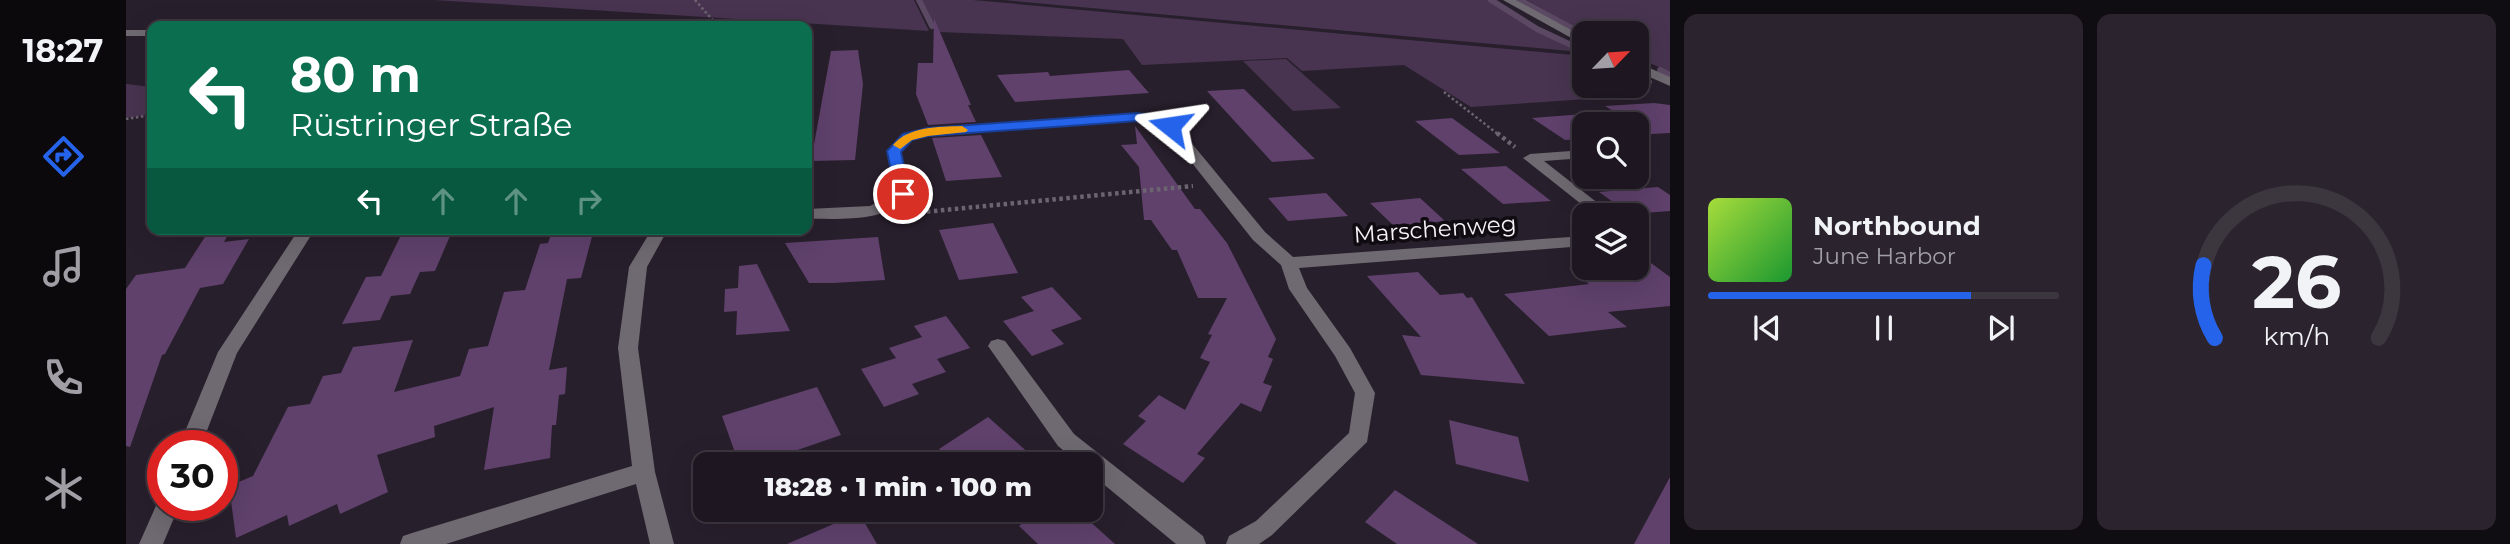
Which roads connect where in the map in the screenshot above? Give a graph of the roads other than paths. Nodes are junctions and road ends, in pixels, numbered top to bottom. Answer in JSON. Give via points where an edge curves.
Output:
{"nodes":[{"id":1,"x":1508,"y":0,"type":"edge"},
{"id":2,"x":126,"y":33,"type":"edge"},
{"id":3,"x":147,"y":33,"type":"edge"},
{"id":4,"x":1572,"y":35,"type":"edge"},
{"id":5,"x":1649,"y":72,"type":"edge"},
{"id":6,"x":1670,"y":82,"type":"edge"},
{"id":7,"x":1572,"y":155,"type":"edge"},
{"id":8,"x":1589,"y":203,"type":"edge"},
{"id":9,"x":812,"y":214,"type":"edge"},
{"id":10,"x":303,"y":235,"type":"edge"},
{"id":11,"x":657,"y":235,"type":"edge"},
{"id":12,"x":1572,"y":242,"type":"edge"},
{"id":13,"x":1289,"y":262,"type":"junction"},
{"id":14,"x":998,"y":346,"type":"dead end"},
{"id":15,"x":196,"y":430,"type":"edge"},
{"id":16,"x":644,"y":472,"type":"junction"},
{"id":17,"x":161,"y":521,"type":"edge"},
{"id":18,"x":151,"y":544,"type":"edge"},
{"id":19,"x":412,"y":544,"type":"edge"},
{"id":20,"x":662,"y":544,"type":"edge"},
{"id":21,"x":1194,"y":544,"type":"edge"},
{"id":22,"x":1238,"y":544,"type":"edge"}],
"edges":[{"from":1,"to":4,"type":"street"},
{"from":2,"to":3,"type":"street"},
{"from":5,"to":6,"type":"street"},
{"from":7,"to":8,"type":"street","via":[[1530,158]]},
{"from":9,"to":13,"type":"street","via":[[881,209],[895,203],[903,194],[894,151],[908,137],[928,132],[1157,119],[1170,126],[1259,236]]},
{"from":10,"to":15,"type":"street","via":[[228,352]]},
{"from":11,"to":16,"type":"street","via":[[638,267],[628,348]]},
{"from":12,"to":13,"type":"street","name":"Marschenweg"},
{"from":13,"to":22,"type":"street","via":[[1298,289],[1366,393],[1359,436],[1264,528]]},
{"from":14,"to":21,"type":"street","via":[[1066,440]]},
{"from":16,"to":19,"type":"street"},
{"from":16,"to":20,"type":"street"},
{"from":17,"to":18,"type":"street"}]}
